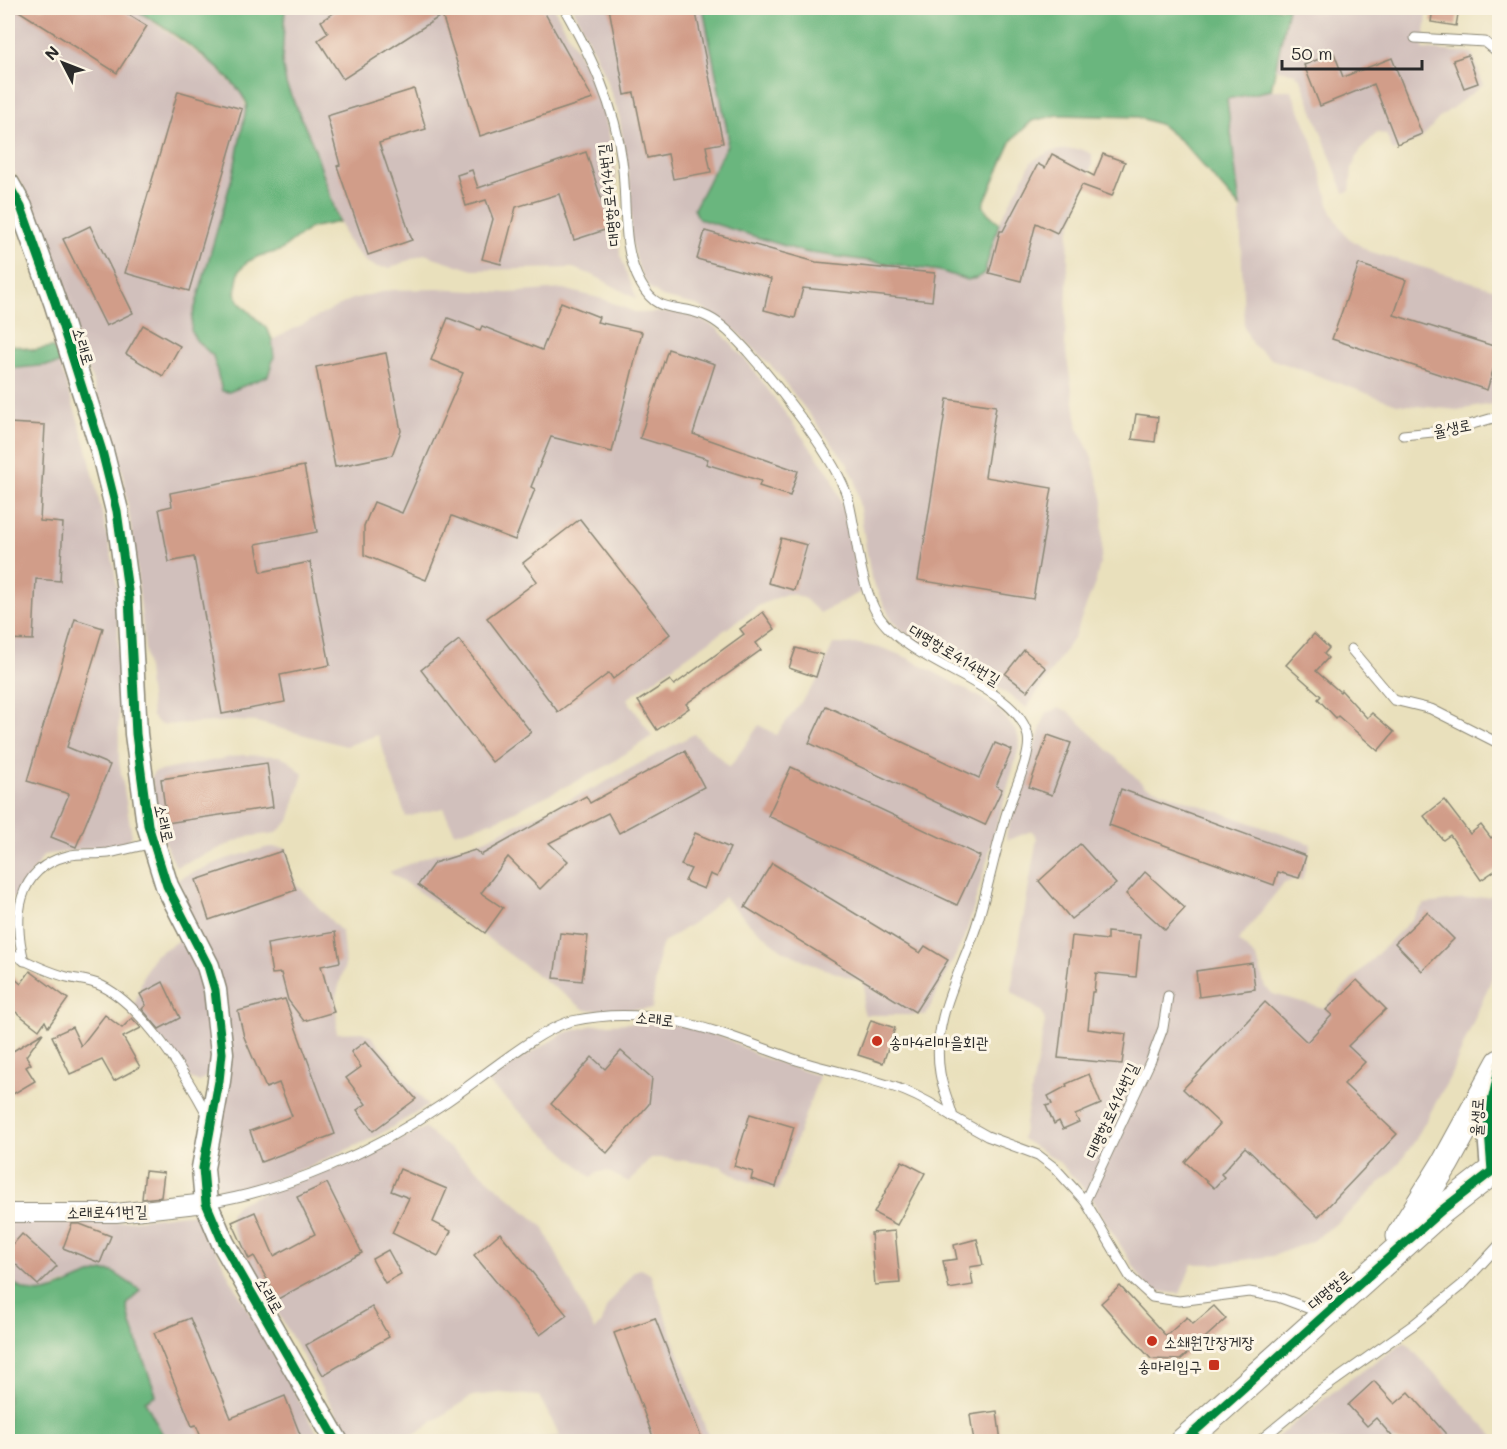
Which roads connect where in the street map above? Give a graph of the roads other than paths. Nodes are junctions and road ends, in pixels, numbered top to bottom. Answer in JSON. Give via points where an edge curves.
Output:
{"nodes":[{"id":1,"x":564,"y":8,"type":"edge"},
{"id":2,"x":1415,"y":38,"type":"dead end"},
{"id":3,"x":1500,"y":54,"type":"edge"},
{"id":4,"x":8,"y":184,"type":"edge"},
{"id":5,"x":1500,"y":416,"type":"edge"},
{"id":6,"x":1403,"y":435,"type":"dead end"},
{"id":7,"x":1351,"y":649,"type":"dead end"},
{"id":8,"x":1500,"y":744,"type":"edge"},
{"id":9,"x":153,"y":843,"type":"junction"},
{"id":10,"x":8,"y":952,"type":"edge"},
{"id":11,"x":24,"y":961,"type":"junction"},
{"id":12,"x":1168,"y":996,"type":"dead end"},
{"id":13,"x":1500,"y":1064,"type":"edge"},
{"id":14,"x":953,"y":1117,"type":"junction"},
{"id":15,"x":210,"y":1121,"type":"junction"},
{"id":16,"x":1497,"y":1172,"type":"edge"},
{"id":17,"x":1085,"y":1201,"type":"junction"},
{"id":18,"x":206,"y":1203,"type":"junction"},
{"id":19,"x":8,"y":1214,"type":"edge"},
{"id":20,"x":1500,"y":1244,"type":"edge"},
{"id":21,"x":1387,"y":1258,"type":"junction"},
{"id":22,"x":1324,"y":1313,"type":"junction"},
{"id":23,"x":337,"y":1442,"type":"edge"},
{"id":24,"x":1183,"y":1442,"type":"edge"},
{"id":25,"x":1258,"y":1442,"type":"edge"}],
"edges":[{"from":1,"to":14,"type":"lane","name":"대명항로414번길","via":[[597,72],[613,117],[622,159],[628,249],[647,294],[656,305],[709,317],[750,355],[816,440],[838,476],[847,496],[867,588],[886,627],[923,655],[1012,708],[1028,735],[976,926],[942,1018],[940,1077]]},
{"from":2,"to":3,"type":"lane","via":[[1485,42]]},
{"from":4,"to":9,"type":"street","name":"소래로","via":[[21,207],[55,302],[117,511],[129,598],[136,734]]},
{"from":5,"to":6,"type":"lane","name":"율생로","via":[[1452,430]]},
{"from":7,"to":8,"type":"lane","via":[[1394,700],[1431,709]]},
{"from":9,"to":11,"type":"lane","via":[[107,853],[68,855],[46,863],[34,876],[18,907],[18,938]]},
{"from":9,"to":15,"type":"street","name":"소래로","via":[[167,886],[208,966],[215,990],[222,1053]]},
{"from":10,"to":11,"type":"lane"},
{"from":11,"to":15,"type":"lane","via":[[103,986],[127,1005],[179,1065]]},
{"from":12,"to":17,"type":"lane","name":"대명항로414번길","via":[[1151,1060]]},
{"from":13,"to":16,"type":"street","name":"율생로","via":[[1488,1119]]},
{"from":13,"to":21,"type":"main road"},
{"from":14,"to":17,"type":"lane","via":[[987,1136],[1038,1155]]},
{"from":14,"to":18,"type":"lane","name":"소래로","via":[[903,1090],[789,1058],[706,1026],[668,1018],[594,1017],[569,1022],[545,1034],[387,1137],[283,1184],[245,1197]]},
{"from":15,"to":18,"type":"street","name":"소래로","via":[[203,1168]]},
{"from":16,"to":21,"type":"main road","name":"대명항로"},
{"from":17,"to":22,"type":"lane","via":[[1130,1276],[1152,1297],[1179,1301],[1250,1292]]},
{"from":18,"to":19,"type":"street","name":"소래로41번길","via":[[116,1213]]},
{"from":18,"to":23,"type":"street","name":"소래로","via":[[223,1243]]},
{"from":20,"to":25,"type":"lane","via":[[1463,1284],[1413,1325],[1319,1392]]},
{"from":21,"to":22,"type":"main road","name":"대명항로"},
{"from":22,"to":24,"type":"main road","name":"대명항로"}]}
